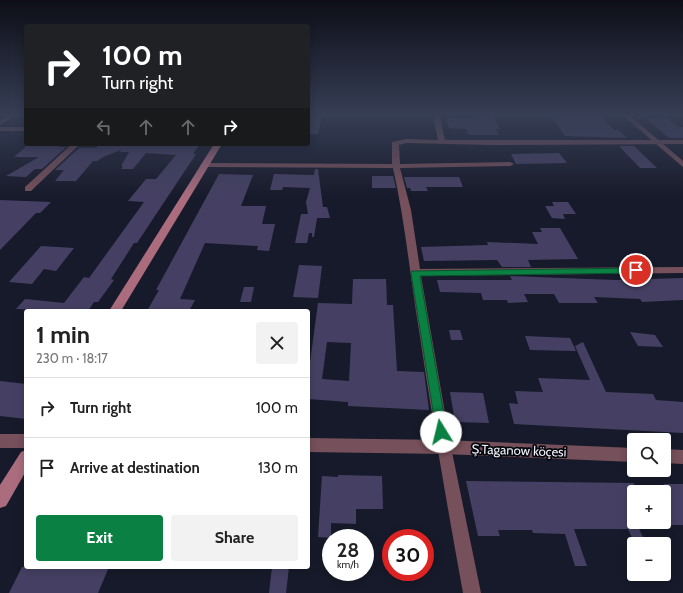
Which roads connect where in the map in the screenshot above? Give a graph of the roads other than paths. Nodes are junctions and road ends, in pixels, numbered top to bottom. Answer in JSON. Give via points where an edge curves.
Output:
{"nodes":[{"id":1,"x":402,"y":142,"type":"edge"},
{"id":2,"x":432,"y":142,"type":"edge"},
{"id":3,"x":442,"y":142,"type":"joint"},
{"id":4,"x":512,"y":142,"type":"edge"},
{"id":5,"x":656,"y":142,"type":"edge"},
{"id":6,"x":74,"y":146,"type":"edge"},
{"id":7,"x":217,"y":146,"type":"edge"},
{"id":8,"x":510,"y":164,"type":"dead end"},
{"id":9,"x":204,"y":165,"type":"junction"},
{"id":10,"x":683,"y":165,"type":"edge"},
{"id":11,"x":396,"y":166,"type":"junction"},
{"id":12,"x":28,"y":189,"type":"dead end"},
{"id":13,"x":683,"y":270,"type":"edge"},
{"id":14,"x":415,"y":273,"type":"junction"},
{"id":15,"x":116,"y":309,"type":"edge"},
{"id":16,"x":0,"y":440,"type":"edge"},
{"id":17,"x":24,"y":440,"type":"edge"},
{"id":18,"x":310,"y":445,"type":"edge"},
{"id":19,"x":444,"y":447,"type":"junction"},
{"id":20,"x":627,"y":455,"type":"edge"},
{"id":21,"x":671,"y":456,"type":"edge"},
{"id":22,"x":683,"y":457,"type":"edge"},
{"id":23,"x":24,"y":460,"type":"edge"},
{"id":24,"x":0,"y":500,"type":"edge"},
{"id":25,"x":472,"y":593,"type":"edge"}],
"edges":[{"from":1,"to":11,"type":"street","via":[[395,144]]},
{"from":2,"to":3,"type":"street"},
{"from":3,"to":4,"type":"street"},
{"from":5,"to":10,"type":"street"},
{"from":6,"to":12,"type":"street"},
{"from":7,"to":9,"type":"main road"},
{"from":8,"to":11,"type":"street"},
{"from":9,"to":11,"type":"street"},
{"from":9,"to":15,"type":"main road"},
{"from":11,"to":14,"type":"street","via":[[407,210]]},
{"from":13,"to":14,"type":"street"},
{"from":14,"to":19,"type":"street"},
{"from":16,"to":17,"type":"street"},
{"from":18,"to":19,"type":"street","name":"Ş.Taganow köçesi"},
{"from":19,"to":20,"type":"street","name":"Ş.Taganow köçesi"},
{"from":19,"to":25,"type":"street"},
{"from":21,"to":22,"type":"street"},
{"from":23,"to":24,"type":"main road"}]}
